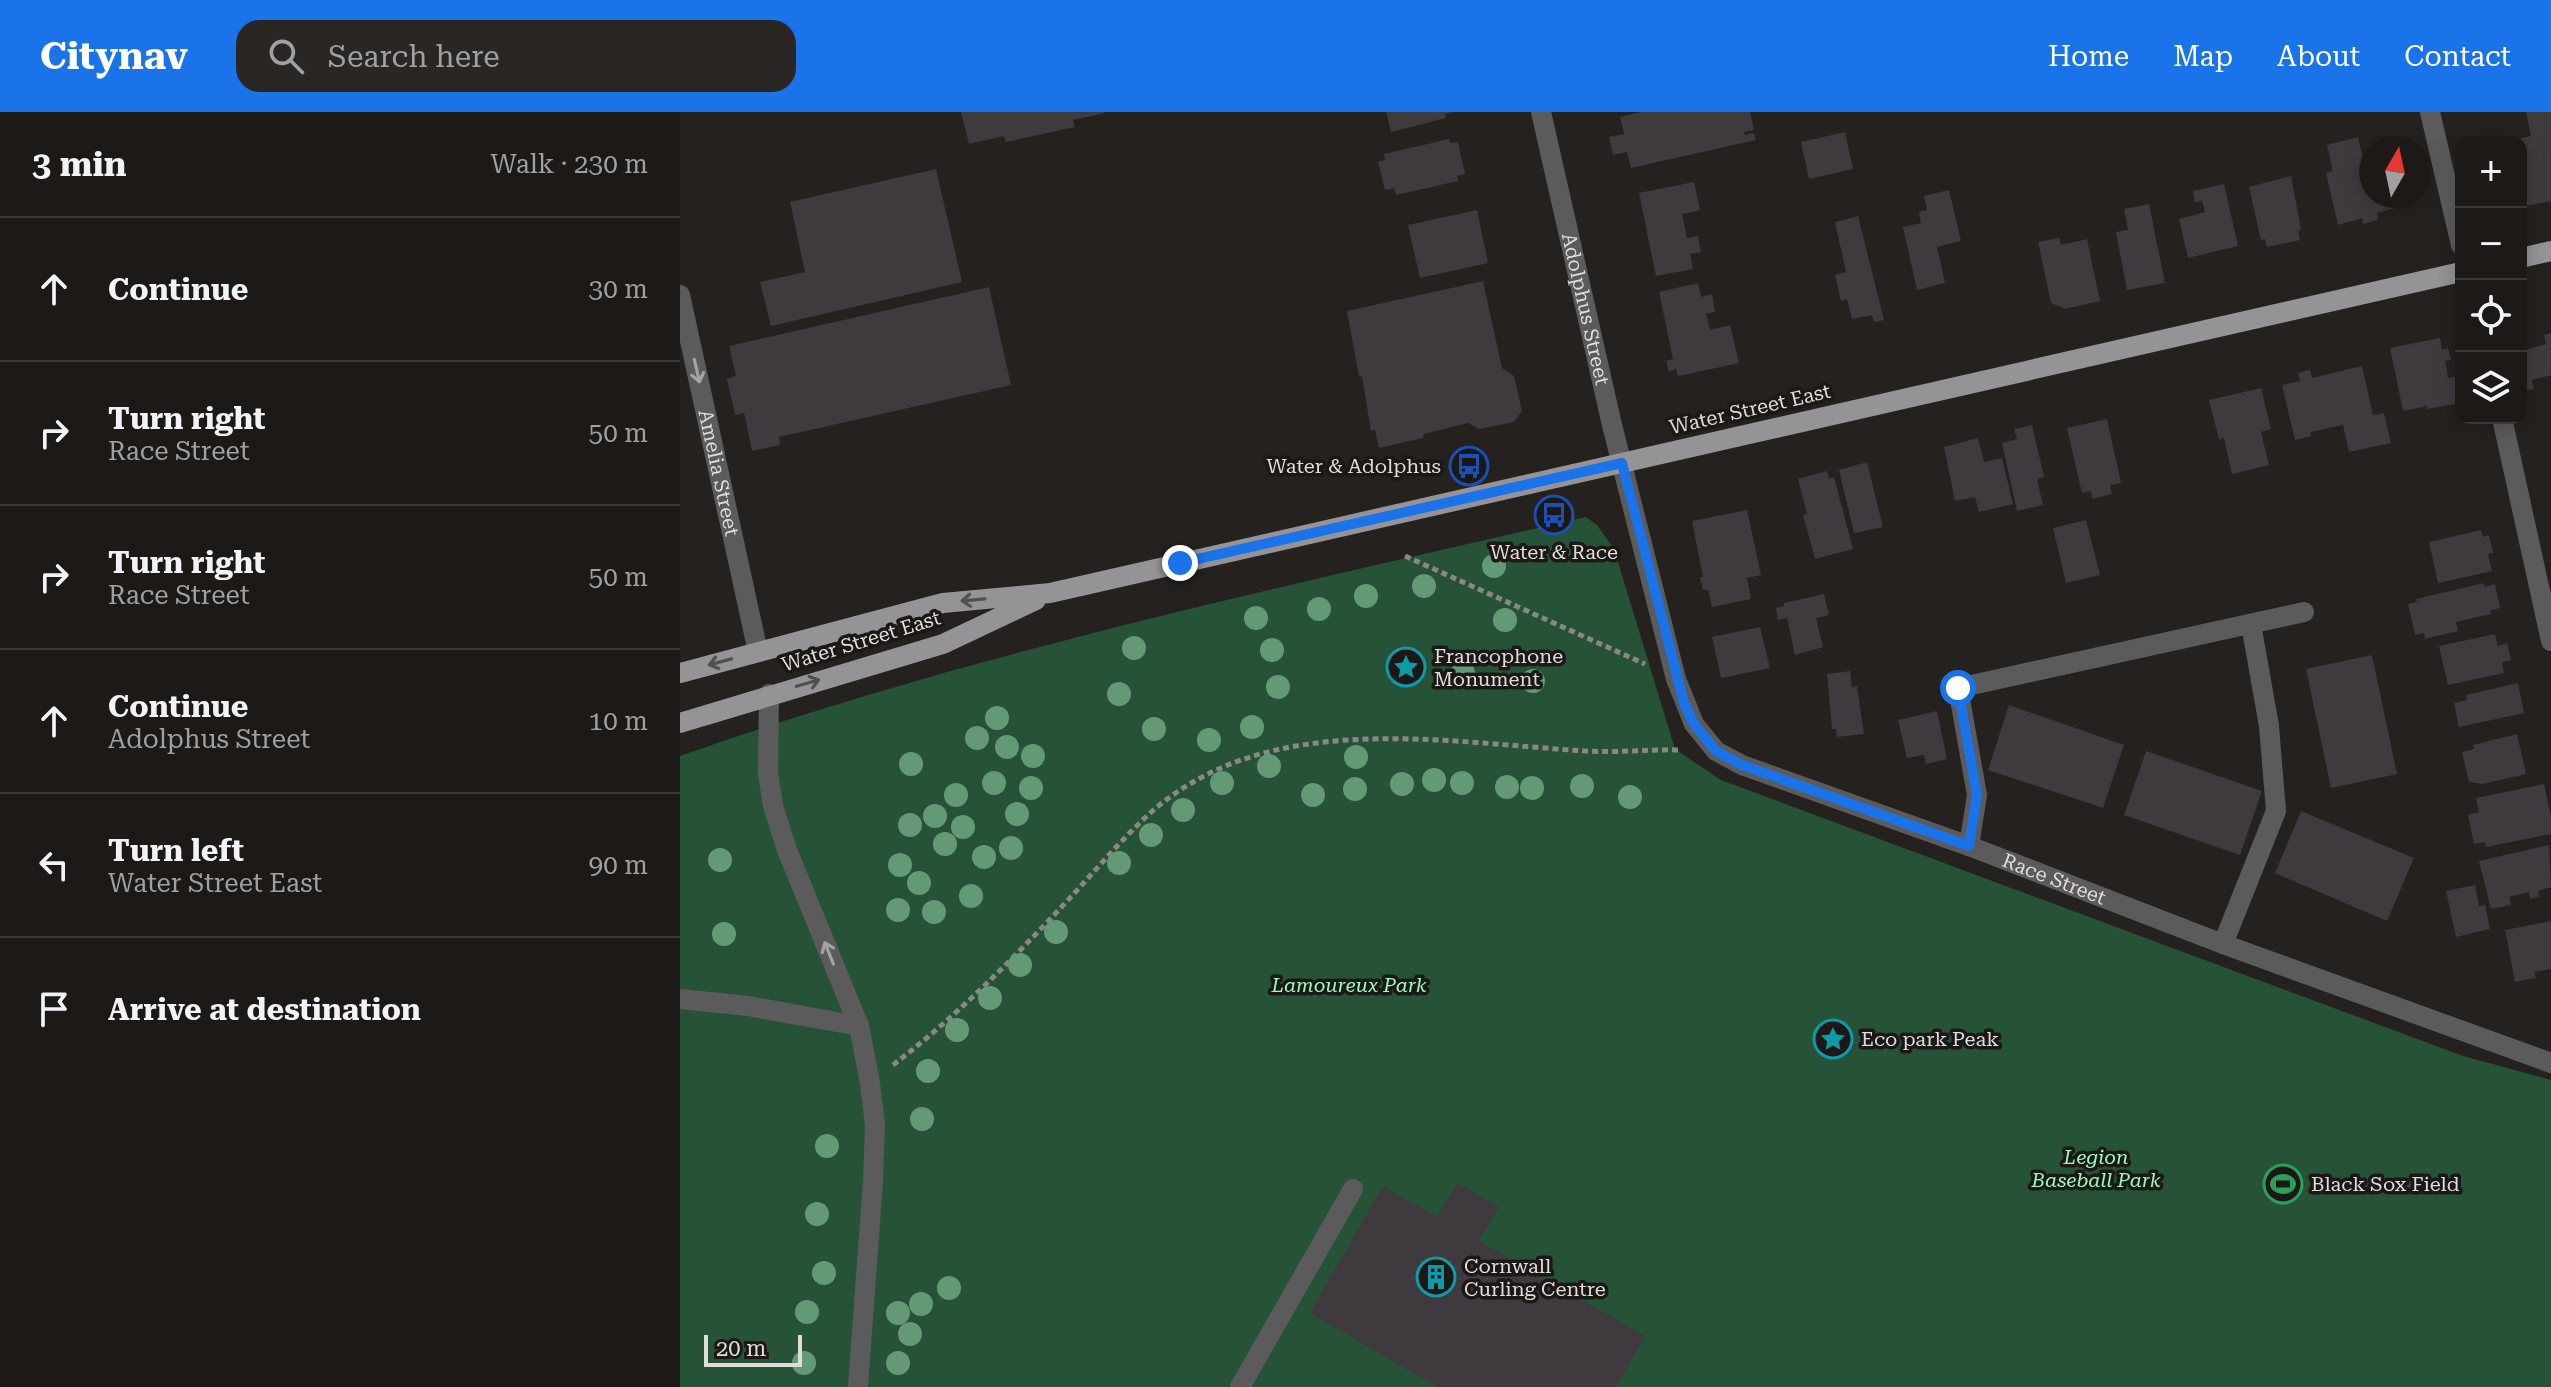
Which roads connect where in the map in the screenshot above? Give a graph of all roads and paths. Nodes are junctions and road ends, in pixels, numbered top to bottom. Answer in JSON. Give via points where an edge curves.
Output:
{"nodes":[{"id":1,"x":1541,"y":112,"type":"edge"},
{"id":2,"x":2430,"y":112,"type":"edge"},
{"id":3,"x":2455,"y":219,"type":"edge"},
{"id":4,"x":2551,"y":251,"type":"edge"},
{"id":5,"x":2527,"y":257,"type":"edge"},
{"id":6,"x":2455,"y":273,"type":"edge"},
{"id":7,"x":680,"y":295,"type":"edge"},
{"id":8,"x":2503,"y":424,"type":"edge"},
{"id":9,"x":1622,"y":463,"type":"junction"},
{"id":10,"x":1633,"y":503,"type":"joint"},
{"id":11,"x":1405,"y":556,"type":"dead end"},
{"id":12,"x":1050,"y":593,"type":"junction"},
{"id":13,"x":2304,"y":612,"type":"dead end"},
{"id":14,"x":2251,"y":624,"type":"junction"},
{"id":15,"x":2551,"y":641,"type":"edge"},
{"id":16,"x":758,"y":652,"type":"junction"},
{"id":17,"x":680,"y":673,"type":"edge"},
{"id":18,"x":1676,"y":679,"type":"junction"},
{"id":19,"x":769,"y":694,"type":"junction"},
{"id":20,"x":680,"y":723,"type":"edge"},
{"id":21,"x":1716,"y":751,"type":"junction"},
{"id":22,"x":1969,"y":846,"type":"junction"},
{"id":23,"x":2223,"y":944,"type":"junction"},
{"id":24,"x":680,"y":999,"type":"edge"},
{"id":25,"x":859,"y":1026,"type":"junction"},
{"id":26,"x":2551,"y":1063,"type":"edge"},
{"id":27,"x":870,"y":1083,"type":"junction"},
{"id":28,"x":1353,"y":1189,"type":"dead end"},
{"id":29,"x":858,"y":1387,"type":"edge"},
{"id":30,"x":1240,"y":1387,"type":"edge"}],
"edges":[{"from":1,"to":9,"type":"street","name":"Adolphus Street"},
{"from":2,"to":3,"type":"street"},
{"from":4,"to":5,"type":"main road"},
{"from":6,"to":9,"type":"main road","name":"Water Street East"},
{"from":7,"to":16,"type":"street","name":"Amelia Street","one_way":true},
{"from":8,"to":15,"type":"street"},
{"from":9,"to":10,"type":"street","name":"Adolphus Street"},
{"from":9,"to":12,"type":"main road","name":"Water Street East"},
{"from":10,"to":18,"type":"street","name":"Race Street"},
{"from":11,"to":18,"type":"path"},
{"from":12,"to":16,"type":"main road","name":"Water Street East","one_way":true,"via":[[943,603]]},
{"from":19,"to":12,"type":"main road","name":"Water Street East","one_way":true,"via":[[943,644]]},
{"from":13,"to":14,"type":"street"},
{"from":14,"to":22,"type":"street","via":[[1958,688],[1977,795]]},
{"from":14,"to":23,"type":"street","via":[[2269,726],[2276,811]]},
{"from":16,"to":17,"type":"main road","name":"Water Street East","one_way":true},
{"from":18,"to":21,"type":"street","name":"Race Street","via":[[1694,724]]},
{"from":19,"to":20,"type":"main road","name":"Water Street East"},
{"from":25,"to":19,"type":"street","one_way":true,"via":[[773,806]]},
{"from":21,"to":22,"type":"street","name":"Race Street"},
{"from":21,"to":27,"type":"path","via":[[1589,751],[1381,739],[1287,748],[1229,763],[1189,783],[1148,815],[958,1012]]},
{"from":22,"to":23,"type":"street","name":"Race Street"},
{"from":23,"to":26,"type":"street","name":"Race Street"},
{"from":24,"to":25,"type":"street"},
{"from":25,"to":27,"type":"street"},
{"from":27,"to":29,"type":"street","via":[[873,1181]]},
{"from":28,"to":30,"type":"street"}]}
